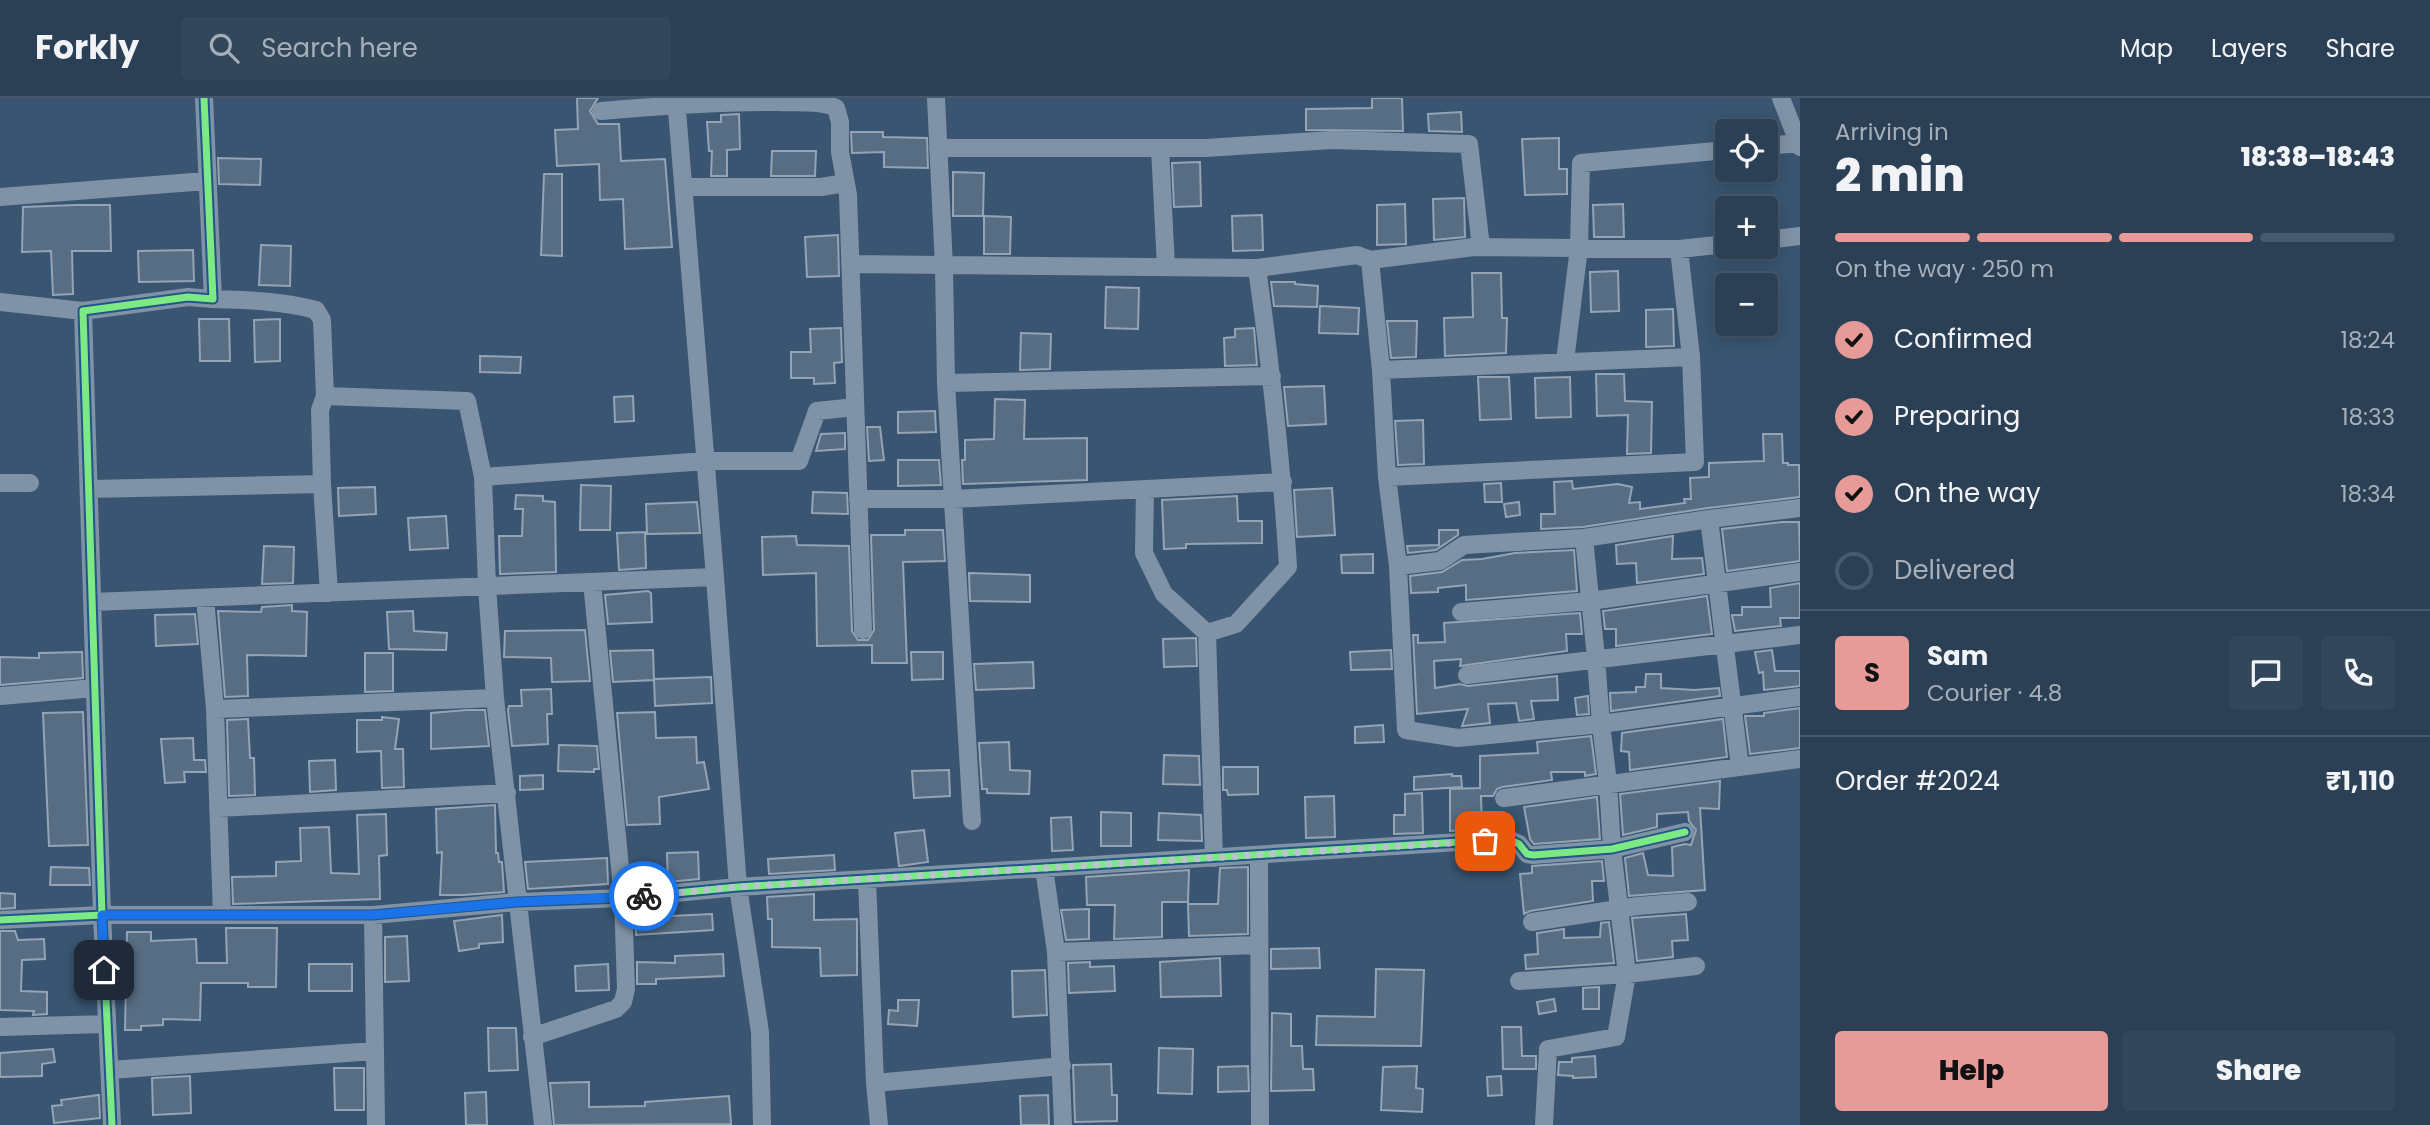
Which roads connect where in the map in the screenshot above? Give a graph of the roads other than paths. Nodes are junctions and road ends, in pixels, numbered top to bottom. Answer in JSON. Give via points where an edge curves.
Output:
{"nodes":[{"id":1,"x":204,"y":98,"type":"edge"},
{"id":2,"x":936,"y":98,"type":"edge"},
{"id":3,"x":1780,"y":98,"type":"edge"},
{"id":4,"x":677,"y":102,"type":"edge"},
{"id":5,"x":601,"y":111,"type":"dead end"},
{"id":6,"x":1799,"y":145,"type":"edge"},
{"id":7,"x":1778,"y":146,"type":"edge"},
{"id":8,"x":938,"y":148,"type":"junction"},
{"id":9,"x":1160,"y":148,"type":"junction"},
{"id":10,"x":1715,"y":151,"type":"edge"},
{"id":11,"x":206,"y":181,"type":"junction"},
{"id":12,"x":845,"y":183,"type":"junction"},
{"id":13,"x":684,"y":187,"type":"junction"},
{"id":14,"x":0,"y":197,"type":"edge"},
{"id":15,"x":1800,"y":236,"type":"edge"},
{"id":16,"x":1778,"y":239,"type":"edge"},
{"id":17,"x":1715,"y":245,"type":"edge"},
{"id":18,"x":1481,"y":247,"type":"junction"},
{"id":19,"x":1579,"y":248,"type":"junction"},
{"id":20,"x":1679,"y":248,"type":"junction"},
{"id":21,"x":1370,"y":260,"type":"junction"},
{"id":22,"x":850,"y":264,"type":"junction"},
{"id":23,"x":944,"y":267,"type":"junction"},
{"id":24,"x":1166,"y":267,"type":"junction"},
{"id":25,"x":1257,"y":268,"type":"junction"},
{"id":26,"x":213,"y":299,"type":"junction"},
{"id":27,"x":0,"y":302,"type":"edge"},
{"id":28,"x":83,"y":311,"type":"junction"},
{"id":29,"x":1692,"y":357,"type":"junction"},
{"id":30,"x":1565,"y":361,"type":"junction"},
{"id":31,"x":1381,"y":370,"type":"junction"},
{"id":32,"x":1272,"y":376,"type":"junction"},
{"id":33,"x":946,"y":383,"type":"junction"},
{"id":34,"x":324,"y":396,"type":"junction"},
{"id":35,"x":855,"y":407,"type":"junction"},
{"id":36,"x":706,"y":461,"type":"junction"},
{"id":37,"x":483,"y":477,"type":"junction"},
{"id":38,"x":1387,"y":477,"type":"junction"},
{"id":39,"x":1283,"y":482,"type":"junction"},
{"id":40,"x":0,"y":483,"type":"edge"},
{"id":41,"x":30,"y":483,"type":"dead end"},
{"id":42,"x":322,"y":484,"type":"junction"},
{"id":43,"x":89,"y":489,"type":"junction"},
{"id":44,"x":1145,"y":489,"type":"junction"},
{"id":45,"x":858,"y":499,"type":"junction"},
{"id":46,"x":953,"y":499,"type":"junction"},
{"id":47,"x":1800,"y":508,"type":"edge"},
{"id":48,"x":1709,"y":519,"type":"junction"},
{"id":49,"x":1584,"y":538,"type":"junction"},
{"id":50,"x":1398,"y":566,"type":"junction"},
{"id":51,"x":1800,"y":572,"type":"edge"},
{"id":52,"x":715,"y":577,"type":"junction"},
{"id":53,"x":592,"y":582,"type":"junction"},
{"id":54,"x":1716,"y":582,"type":"junction"},
{"id":55,"x":487,"y":586,"type":"junction"},
{"id":56,"x":329,"y":593,"type":"junction"},
{"id":57,"x":205,"y":598,"type":"junction"},
{"id":58,"x":1590,"y":601,"type":"junction"},
{"id":59,"x":93,"y":602,"type":"junction"},
{"id":60,"x":1461,"y":612,"type":"dead end"},
{"id":61,"x":863,"y":630,"type":"dead end"},
{"id":62,"x":1207,"y":633,"type":"junction"},
{"id":63,"x":1800,"y":635,"type":"edge"},
{"id":64,"x":1724,"y":645,"type":"junction"},
{"id":65,"x":1596,"y":659,"type":"junction"},
{"id":66,"x":1467,"y":675,"type":"dead end"},
{"id":67,"x":95,"y":688,"type":"junction"},
{"id":68,"x":0,"y":696,"type":"edge"},
{"id":69,"x":1800,"y":697,"type":"edge"},
{"id":70,"x":495,"y":698,"type":"junction"},
{"id":71,"x":1732,"y":706,"type":"junction"},
{"id":72,"x":215,"y":709,"type":"junction"},
{"id":73,"x":1601,"y":723,"type":"junction"},
{"id":74,"x":1800,"y":759,"type":"edge"},
{"id":75,"x":1740,"y":767,"type":"junction"},
{"id":76,"x":1608,"y":783,"type":"junction"},
{"id":77,"x":507,"y":793,"type":"junction"},
{"id":78,"x":1504,"y":798,"type":"dead end"},
{"id":79,"x":218,"y":808,"type":"junction"},
{"id":80,"x":972,"y":821,"type":"dead end"},
{"id":81,"x":1685,"y":832,"type":"dead end"},
{"id":82,"x":1612,"y":849,"type":"junction"},
{"id":83,"x":1259,"y":855,"type":"junction"},
{"id":84,"x":1214,"y":858,"type":"junction"},
{"id":85,"x":1044,"y":869,"type":"junction"},
{"id":86,"x":867,"y":879,"type":"junction"},
{"id":87,"x":737,"y":887,"type":"junction"},
{"id":88,"x":623,"y":898,"type":"junction"},
{"id":89,"x":517,"y":902,"type":"junction"},
{"id":90,"x":1688,"y":902,"type":"dead end"},
{"id":91,"x":1620,"y":909,"type":"junction"},
{"id":92,"x":102,"y":915,"type":"junction"},
{"id":93,"x":222,"y":915,"type":"junction"},
{"id":94,"x":373,"y":915,"type":"junction"},
{"id":95,"x":0,"y":920,"type":"edge"},
{"id":96,"x":1532,"y":922,"type":"dead end"},
{"id":97,"x":1259,"y":945,"type":"junction"},
{"id":98,"x":1056,"y":952,"type":"junction"},
{"id":99,"x":1696,"y":965,"type":"dead end"},
{"id":100,"x":1627,"y":974,"type":"junction"},
{"id":101,"x":1518,"y":981,"type":"dead end"},
{"id":102,"x":107,"y":1024,"type":"junction"},
{"id":103,"x":0,"y":1027,"type":"edge"},
{"id":104,"x":532,"y":1037,"type":"junction"},
{"id":105,"x":374,"y":1051,"type":"junction"},
{"id":106,"x":1062,"y":1066,"type":"junction"},
{"id":107,"x":110,"y":1070,"type":"junction"},
{"id":108,"x":875,"y":1083,"type":"junction"},
{"id":109,"x":112,"y":1125,"type":"edge"},
{"id":110,"x":376,"y":1125,"type":"edge"},
{"id":111,"x":543,"y":1125,"type":"edge"},
{"id":112,"x":762,"y":1125,"type":"edge"},
{"id":113,"x":879,"y":1125,"type":"edge"},
{"id":114,"x":1063,"y":1125,"type":"edge"},
{"id":115,"x":1260,"y":1125,"type":"edge"},
{"id":116,"x":1544,"y":1125,"type":"edge"}],
"edges":[{"from":1,"to":11,"type":"street"},
{"from":2,"to":8,"type":"street"},
{"from":3,"to":6,"type":"street"},
{"from":4,"to":5,"type":"street"},
{"from":4,"to":12,"type":"street","via":[[829,104],[836,108],[840,122]]},
{"from":4,"to":13,"type":"street"},
{"from":6,"to":7,"type":"street"},
{"from":8,"to":9,"type":"street"},
{"from":8,"to":23,"type":"street"},
{"from":9,"to":18,"type":"street","via":[[1332,140],[1469,144]]},
{"from":9,"to":24,"type":"street"},
{"from":10,"to":19,"type":"street","via":[[1581,163]]},
{"from":11,"to":14,"type":"street"},
{"from":11,"to":26,"type":"street"},
{"from":12,"to":13,"type":"street"},
{"from":12,"to":22,"type":"street"},
{"from":13,"to":36,"type":"street"},
{"from":15,"to":16,"type":"street"},
{"from":17,"to":20,"type":"street"},
{"from":18,"to":19,"type":"street"},
{"from":18,"to":21,"type":"street"},
{"from":19,"to":20,"type":"street"},
{"from":19,"to":30,"type":"street"},
{"from":20,"to":29,"type":"street"},
{"from":21,"to":25,"type":"street","via":[[1357,256]]},
{"from":21,"to":31,"type":"street"},
{"from":22,"to":23,"type":"street"},
{"from":22,"to":35,"type":"street"},
{"from":23,"to":24,"type":"street"},
{"from":23,"to":33,"type":"street"},
{"from":24,"to":25,"type":"street"},
{"from":25,"to":32,"type":"street"},
{"from":26,"to":28,"type":"street","via":[[188,297]]},
{"from":26,"to":34,"type":"street","via":[[316,310],[322,320]]},
{"from":27,"to":28,"type":"street"},
{"from":28,"to":43,"type":"street"},
{"from":29,"to":30,"type":"street"},
{"from":29,"to":38,"type":"street","via":[[1695,462]]},
{"from":30,"to":31,"type":"street"},
{"from":31,"to":38,"type":"street"},
{"from":32,"to":33,"type":"street"},
{"from":32,"to":39,"type":"street"},
{"from":33,"to":46,"type":"street"},
{"from":34,"to":37,"type":"street","via":[[467,401]]},
{"from":34,"to":42,"type":"street","via":[[320,410]]},
{"from":35,"to":36,"type":"street","via":[[817,411],[799,461]]},
{"from":35,"to":45,"type":"street"},
{"from":36,"to":37,"type":"street"},
{"from":36,"to":52,"type":"street"},
{"from":37,"to":55,"type":"street"},
{"from":38,"to":50,"type":"street"},
{"from":39,"to":44,"type":"street"},
{"from":39,"to":62,"type":"street","via":[[1288,567],[1236,624]]},
{"from":40,"to":41,"type":"street"},
{"from":42,"to":43,"type":"street"},
{"from":42,"to":56,"type":"street"},
{"from":43,"to":59,"type":"street"},
{"from":44,"to":46,"type":"street"},
{"from":44,"to":62,"type":"street","via":[[1144,553],[1164,594]]},
{"from":45,"to":46,"type":"street"},
{"from":45,"to":61,"type":"street"},
{"from":46,"to":80,"type":"street"},
{"from":47,"to":48,"type":"street"},
{"from":48,"to":49,"type":"street"},
{"from":48,"to":54,"type":"street"},
{"from":49,"to":50,"type":"street","via":[[1465,545],[1440,561]]},
{"from":49,"to":58,"type":"street"},
{"from":50,"to":73,"type":"street","via":[[1406,730],[1458,738]]},
{"from":51,"to":54,"type":"street"},
{"from":52,"to":53,"type":"street"},
{"from":52,"to":87,"type":"street"},
{"from":53,"to":55,"type":"street"},
{"from":53,"to":88,"type":"street"},
{"from":54,"to":58,"type":"street"},
{"from":54,"to":64,"type":"street"},
{"from":55,"to":56,"type":"street"},
{"from":55,"to":70,"type":"street"},
{"from":56,"to":57,"type":"street"},
{"from":57,"to":59,"type":"street"},
{"from":57,"to":72,"type":"street"},
{"from":58,"to":60,"type":"street"},
{"from":58,"to":65,"type":"street"},
{"from":59,"to":67,"type":"street"},
{"from":62,"to":84,"type":"street"},
{"from":63,"to":64,"type":"street"},
{"from":64,"to":65,"type":"street"},
{"from":64,"to":71,"type":"street"},
{"from":65,"to":66,"type":"street"},
{"from":65,"to":73,"type":"street"},
{"from":67,"to":68,"type":"street"},
{"from":67,"to":92,"type":"street"},
{"from":69,"to":71,"type":"street"},
{"from":70,"to":72,"type":"street"},
{"from":70,"to":77,"type":"street"},
{"from":71,"to":73,"type":"street"},
{"from":71,"to":75,"type":"street"},
{"from":72,"to":79,"type":"street"},
{"from":73,"to":76,"type":"street"},
{"from":74,"to":75,"type":"street"},
{"from":75,"to":76,"type":"street"},
{"from":76,"to":78,"type":"street"},
{"from":76,"to":82,"type":"street"},
{"from":77,"to":79,"type":"street"},
{"from":77,"to":89,"type":"street"},
{"from":79,"to":93,"type":"street"},
{"from":81,"to":82,"type":"street"},
{"from":82,"to":83,"type":"street","via":[[1533,856],[1508,839]]},
{"from":82,"to":91,"type":"street"},
{"from":83,"to":84,"type":"street"},
{"from":83,"to":97,"type":"street"},
{"from":84,"to":85,"type":"street"},
{"from":85,"to":86,"type":"street"},
{"from":85,"to":98,"type":"street"},
{"from":86,"to":87,"type":"street"},
{"from":86,"to":108,"type":"street"},
{"from":87,"to":88,"type":"street"},
{"from":87,"to":112,"type":"street","via":[[760,1032]]},
{"from":88,"to":89,"type":"street"},
{"from":88,"to":104,"type":"street","via":[[623,1002],[603,1014]]},
{"from":89,"to":94,"type":"street"},
{"from":89,"to":104,"type":"street"},
{"from":90,"to":91,"type":"street"},
{"from":91,"to":96,"type":"street"},
{"from":91,"to":100,"type":"street"},
{"from":92,"to":93,"type":"street"},
{"from":92,"to":95,"type":"street"},
{"from":92,"to":102,"type":"street"},
{"from":93,"to":94,"type":"street"},
{"from":94,"to":105,"type":"street"},
{"from":97,"to":98,"type":"street"},
{"from":97,"to":115,"type":"street"},
{"from":98,"to":106,"type":"street"},
{"from":99,"to":100,"type":"street"},
{"from":100,"to":101,"type":"street"},
{"from":100,"to":116,"type":"street","via":[[1616,1037],[1548,1049]]},
{"from":102,"to":103,"type":"street"},
{"from":102,"to":107,"type":"street"},
{"from":104,"to":111,"type":"street"},
{"from":105,"to":107,"type":"street"},
{"from":105,"to":110,"type":"street"},
{"from":106,"to":108,"type":"street"},
{"from":106,"to":114,"type":"street"},
{"from":107,"to":109,"type":"street"},
{"from":108,"to":113,"type":"street"}]}
